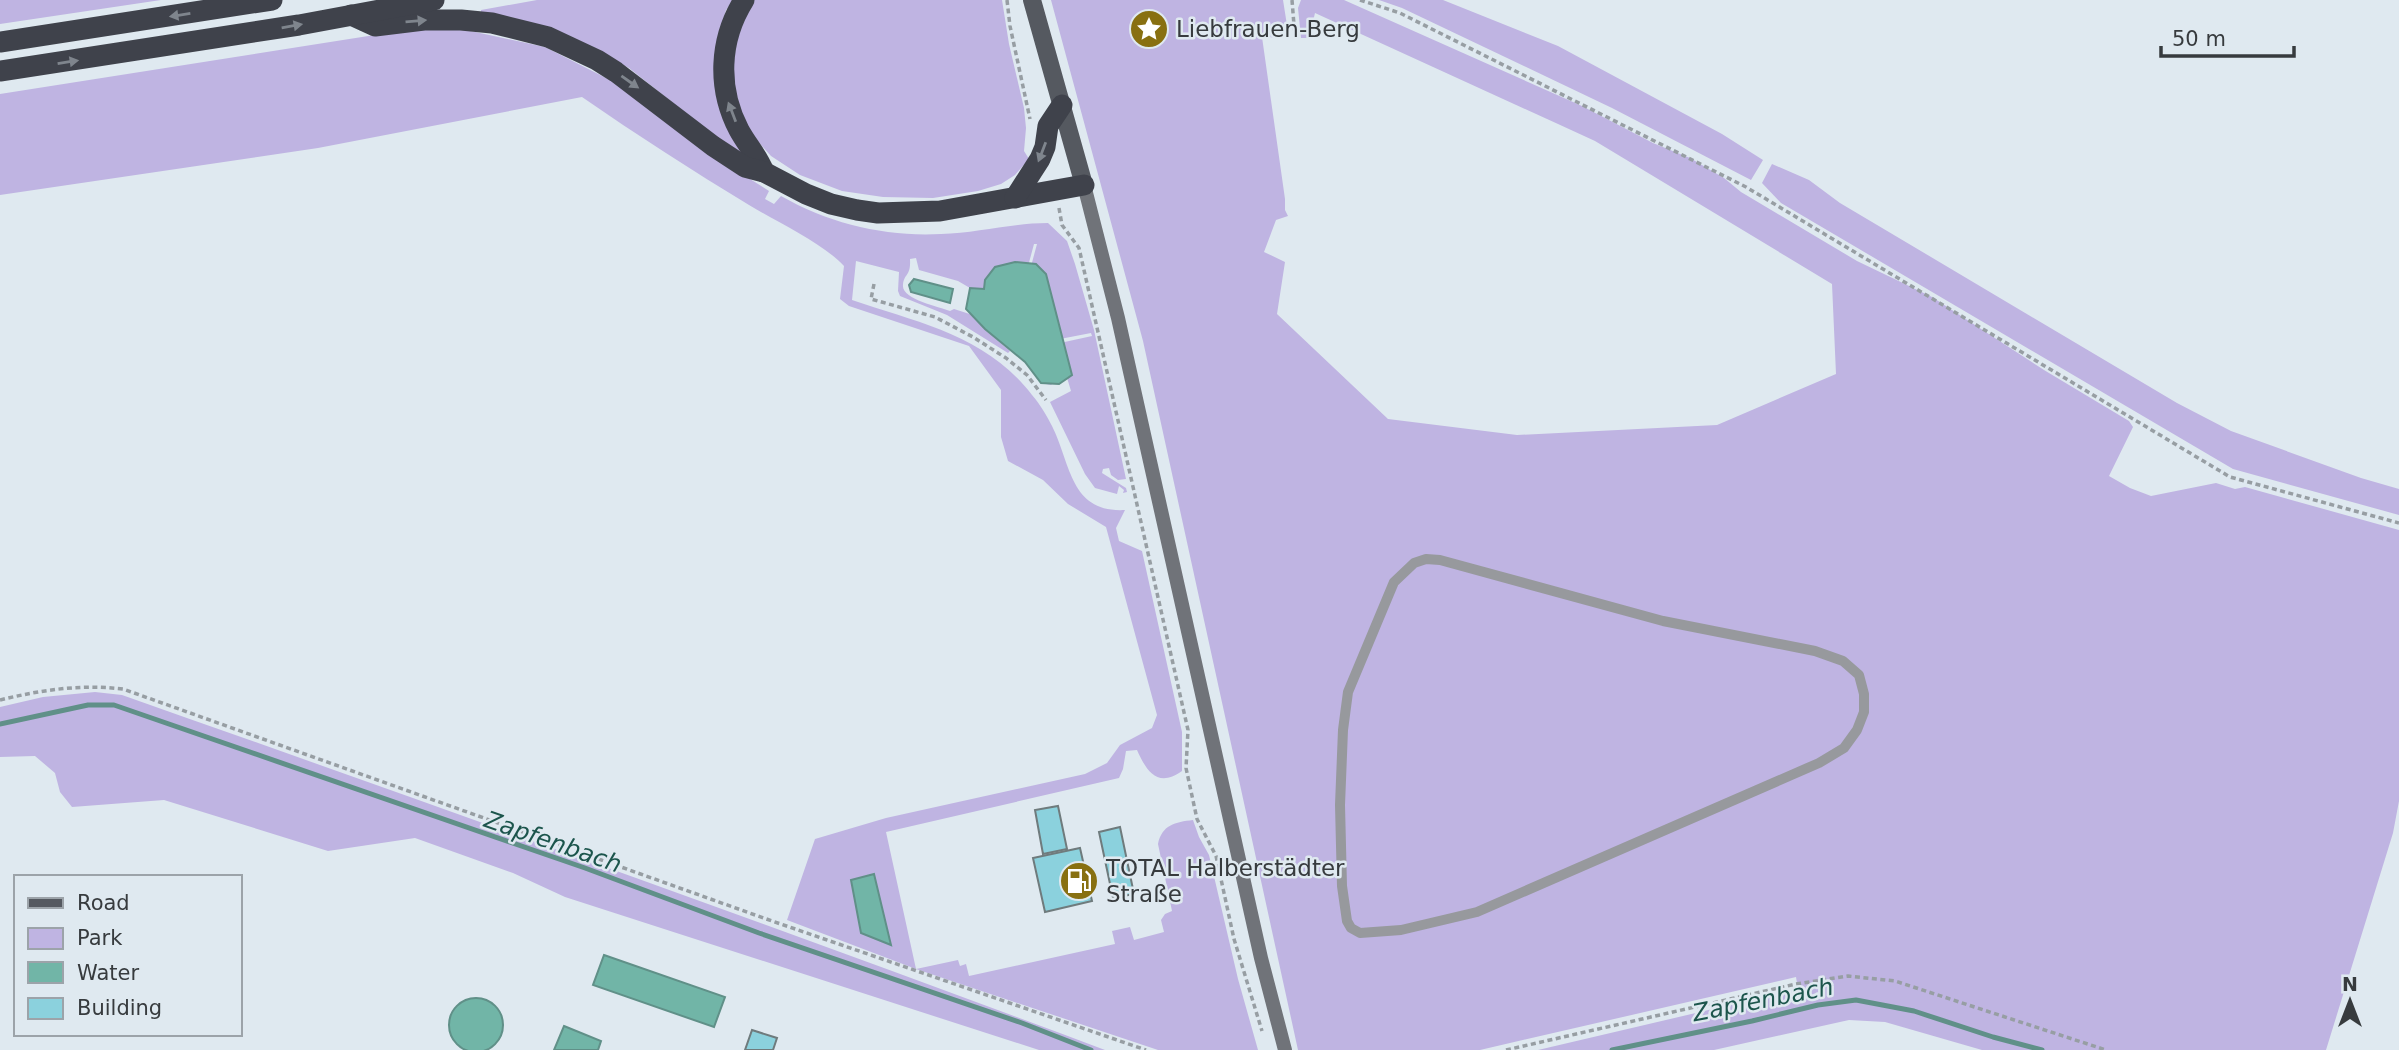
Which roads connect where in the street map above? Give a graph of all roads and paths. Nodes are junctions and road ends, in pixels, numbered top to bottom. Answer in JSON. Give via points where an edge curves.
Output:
{"nodes":[{"id":1,"x":272,"y":0,"type":"edge"},
{"id":2,"x":434,"y":0,"type":"edge"},
{"id":3,"x":744,"y":0,"type":"edge"},
{"id":4,"x":1007,"y":0,"type":"edge"},
{"id":5,"x":1032,"y":0,"type":"edge"},
{"id":6,"x":1292,"y":0,"type":"edge"},
{"id":7,"x":1360,"y":0,"type":"edge"},
{"id":8,"x":351,"y":15,"type":"junction"},
{"id":9,"x":1295,"y":38,"type":"dead end"},
{"id":10,"x":0,"y":42,"type":"edge"},
{"id":11,"x":0,"y":71,"type":"edge"},
{"id":12,"x":1062,"y":105,"type":"junction"},
{"id":13,"x":1030,"y":123,"type":"dead end"},
{"id":14,"x":764,"y":172,"type":"junction"},
{"id":15,"x":1084,"y":185,"type":"junction"},
{"id":16,"x":1055,"y":191,"type":"junction"},
{"id":17,"x":1016,"y":198,"type":"junction"},
{"id":18,"x":874,"y":284,"type":"dead end"},
{"id":19,"x":1045,"y":400,"type":"dead end"},
{"id":20,"x":2399,"y":523,"type":"edge"},
{"id":21,"x":1414,"y":563,"type":"joint"},
{"id":22,"x":0,"y":700,"type":"edge"},
{"id":23,"x":1264,"y":1038,"type":"dead end"},
{"id":24,"x":1146,"y":1050,"type":"edge"},
{"id":25,"x":1285,"y":1050,"type":"edge"},
{"id":26,"x":1506,"y":1050,"type":"edge"},
{"id":27,"x":2106,"y":1050,"type":"edge"}],
"edges":[{"from":1,"to":10,"type":"highway","one_way":true},
{"from":2,"to":8,"type":"highway"},
{"from":14,"to":3,"type":"highway","one_way":true,"via":[[739,131],[723,79],[726,41]]},
{"from":4,"to":13,"type":"path"},
{"from":5,"to":12,"type":"main road"},
{"from":6,"to":9,"type":"path"},
{"from":7,"to":20,"type":"path","via":[[1400,13],[1746,187],[2230,477]]},
{"from":11,"to":8,"type":"highway","one_way":true},
{"from":8,"to":14,"type":"highway","one_way":true,"via":[[375,26],[461,20],[548,37],[597,60],[730,158]]},
{"from":12,"to":15,"type":"main road"},
{"from":12,"to":17,"type":"highway","one_way":true,"via":[[1048,126],[1040,159]]},
{"from":14,"to":17,"type":"highway","via":[[831,204],[868,211],[940,211]]},
{"from":15,"to":16,"type":"highway"},
{"from":15,"to":25,"type":"main road"},
{"from":16,"to":17,"type":"highway"},
{"from":16,"to":23,"type":"path","via":[[1062,225],[1079,248],[1188,730],[1186,768],[1197,819],[1216,856],[1234,939]]},
{"from":18,"to":19,"type":"path","via":[[871,299],[935,317],[973,337],[1027,375]]},
{"from":21,"to":21,"type":"lane","via":[[1394,582],[1348,692],[1340,805],[1342,886],[1347,921],[1360,933],[1401,930],[1477,912],[1667,831],[1844,748],[1864,712],[1859,675],[1843,661],[1815,651],[1662,621],[1440,560]]},
{"from":22,"to":24,"type":"path","via":[[40,690],[122,688]]},
{"from":26,"to":27,"type":"path","via":[[1849,976],[1895,981]]}]}
